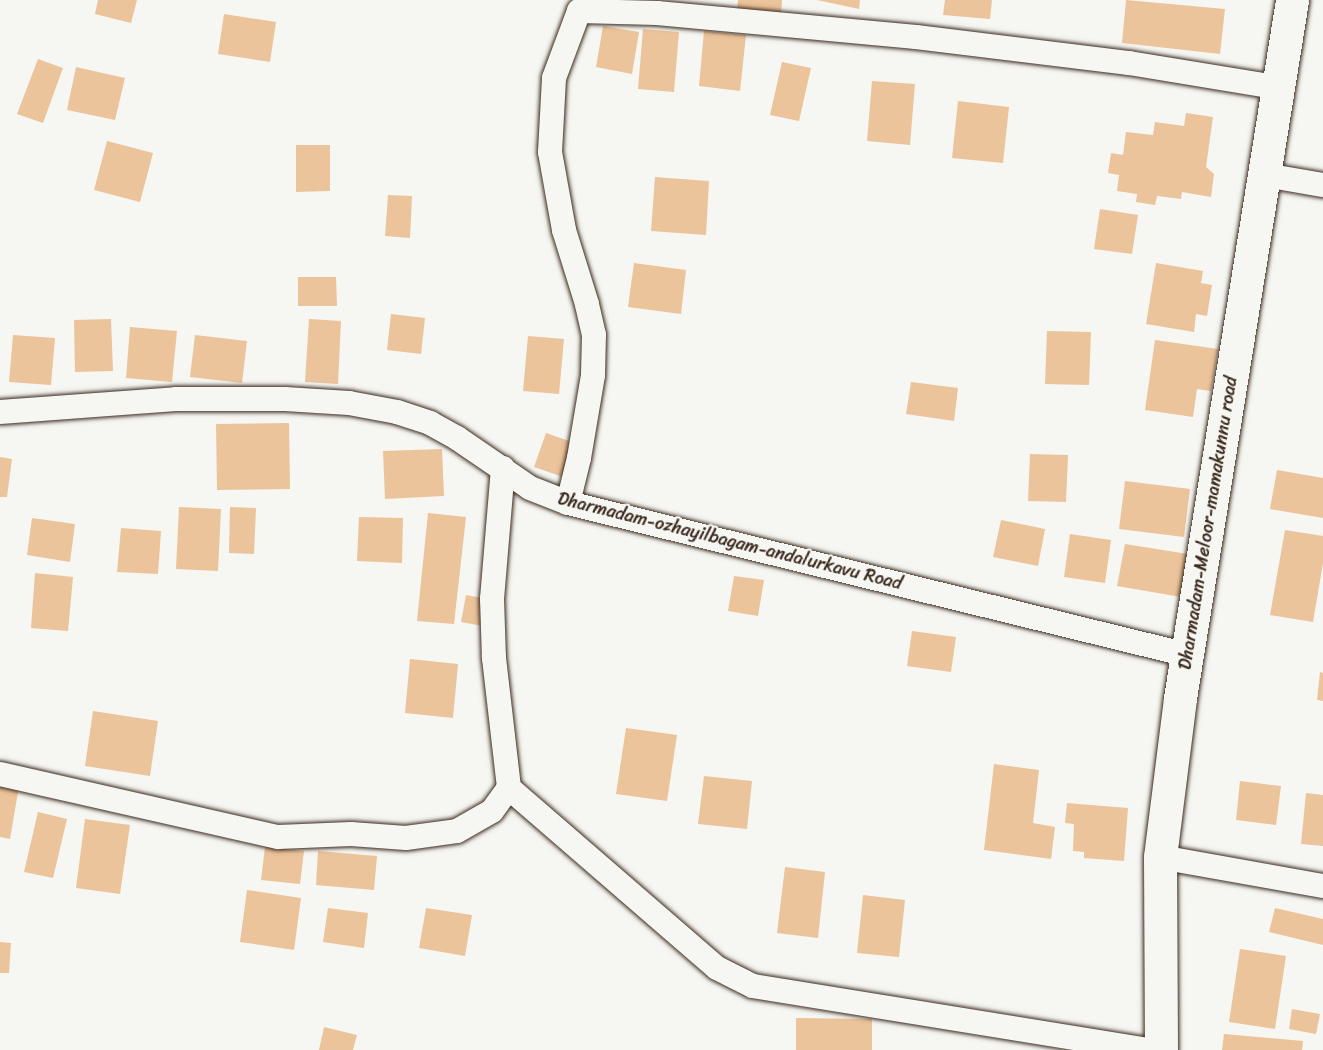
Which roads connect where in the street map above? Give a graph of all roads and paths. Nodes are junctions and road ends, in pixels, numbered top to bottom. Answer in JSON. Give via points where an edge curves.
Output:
{"nodes":[{"id":1,"x":1292,"y":0,"type":"edge"},
{"id":2,"x":1276,"y":87,"type":"junction"},
{"id":3,"x":1265,"y":175,"type":"junction"},
{"id":4,"x":1323,"y":184,"type":"edge"},
{"id":5,"x":0,"y":412,"type":"edge"},
{"id":6,"x":503,"y":468,"type":"junction"},
{"id":7,"x":568,"y":503,"type":"junction"},
{"id":8,"x":1188,"y":655,"type":"junction"},
{"id":9,"x":0,"y":774,"type":"edge"},
{"id":10,"x":509,"y":788,"type":"junction"},
{"id":11,"x":1160,"y":857,"type":"junction"},
{"id":12,"x":1323,"y":886,"type":"edge"},
{"id":13,"x":1148,"y":1050,"type":"edge"},
{"id":14,"x":1161,"y":1050,"type":"edge"}],
"edges":[{"from":1,"to":2,"type":"main road","name":"Dharmadam-Meloor-mamakunnu road"},
{"from":2,"to":3,"type":"main road","name":"Dharmadam-Meloor-mamakunnu road"},
{"from":2,"to":7,"type":"street","via":[[1130,63],[916,37],[657,13],[579,11],[554,78],[550,152],[564,230],[594,335],[593,375]]},
{"from":3,"to":4,"type":"street"},
{"from":3,"to":8,"type":"main road","name":"Dharmadam-Meloor-mamakunnu road","via":[[1223,416]]},
{"from":5,"to":6,"type":"street","name":"Dharmadam-ozhayilbagam-andalurkavu Road","via":[[176,399],[349,403],[430,423]]},
{"from":6,"to":7,"type":"street","name":"Dharmadam-ozhayilbagam-andalurkavu Road","via":[[530,488]]},
{"from":6,"to":10,"type":"street","via":[[492,599],[494,658]]},
{"from":7,"to":8,"type":"street","name":"Dharmadam-ozhayilbagam-andalurkavu Road"},
{"from":8,"to":11,"type":"main road","name":"Dharmadam-Meloor-mamakunnu road"},
{"from":9,"to":10,"type":"street","via":[[278,837],[351,834],[406,838],[457,831],[492,811]]},
{"from":10,"to":13,"type":"street","via":[[717,968],[753,986]]},
{"from":11,"to":12,"type":"street"},
{"from":11,"to":14,"type":"main road","name":"Dharmadam-Meloor-mamakunnu road"}]}
